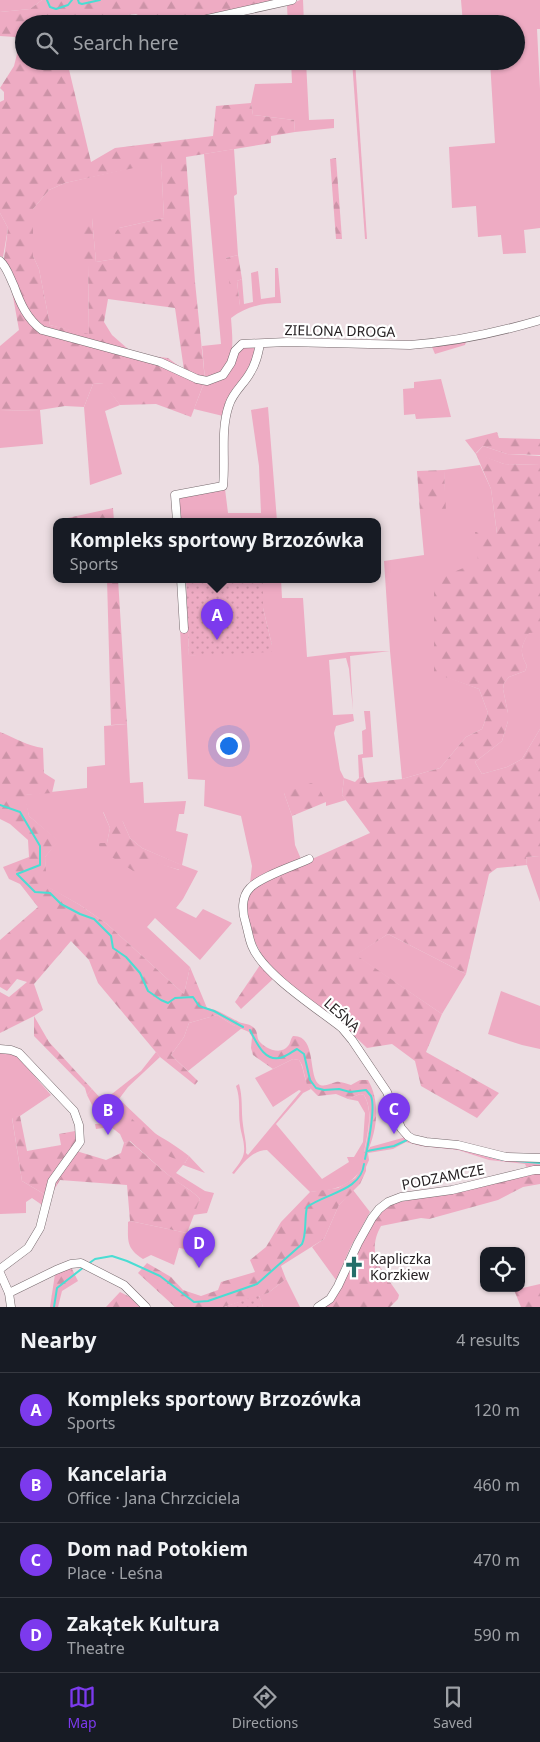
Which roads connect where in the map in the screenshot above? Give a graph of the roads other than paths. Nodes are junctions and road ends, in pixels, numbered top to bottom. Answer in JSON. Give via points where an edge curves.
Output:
{"nodes":[{"id":1,"x":292,"y":0,"type":"edge"},
{"id":2,"x":225,"y":15,"type":"edge"},
{"id":3,"x":0,"y":262,"type":"edge"},
{"id":4,"x":540,"y":320,"type":"edge"},
{"id":5,"x":260,"y":344,"type":"junction"},
{"id":6,"x":177,"y":518,"type":"edge"},
{"id":7,"x":181,"y":583,"type":"edge"},
{"id":8,"x":184,"y":629,"type":"dead end"},
{"id":9,"x":309,"y":859,"type":"dead end"},
{"id":10,"x":0,"y":1049,"type":"edge"},
{"id":11,"x":540,"y":1158,"type":"edge"},
{"id":12,"x":540,"y":1170,"type":"edge"},
{"id":13,"x":0,"y":1269,"type":"edge"},
{"id":14,"x":0,"y":1273,"type":"edge"},
{"id":15,"x":9,"y":1293,"type":"junction"},
{"id":16,"x":11,"y":1307,"type":"edge"},
{"id":17,"x":146,"y":1307,"type":"edge"},
{"id":18,"x":318,"y":1307,"type":"edge"}],
"edges":[{"from":1,"to":2,"type":"street"},
{"from":3,"to":5,"type":"street","name":"ZIELONA DROGA","via":[[30,318],[42,330],[160,362],[196,379],[208,381],[223,375],[238,347]]},
{"from":4,"to":5,"type":"street","name":"ZIELONA DROGA","via":[[464,340],[428,344]]},
{"from":5,"to":6,"type":"street","via":[[256,362],[234,393],[226,414],[223,486],[175,495]]},
{"from":7,"to":8,"type":"street"},
{"from":9,"to":11,"type":"street","name":"LEŚNA","via":[[262,880],[247,891],[242,910],[252,947],[267,968],[342,1028],[387,1092],[401,1128],[408,1136],[506,1157]]},
{"from":10,"to":13,"type":"street","via":[[19,1053],[71,1107],[79,1125],[80,1142],[52,1180],[40,1228],[28,1248]]},
{"from":12,"to":18,"type":"street","name":"PODZAMCZE","via":[[388,1202],[379,1209],[366,1229],[330,1299]]},
{"from":14,"to":15,"type":"street"},
{"from":15,"to":16,"type":"street"},
{"from":15,"to":17,"type":"street","via":[[56,1270],[82,1263],[124,1285]]}]}
